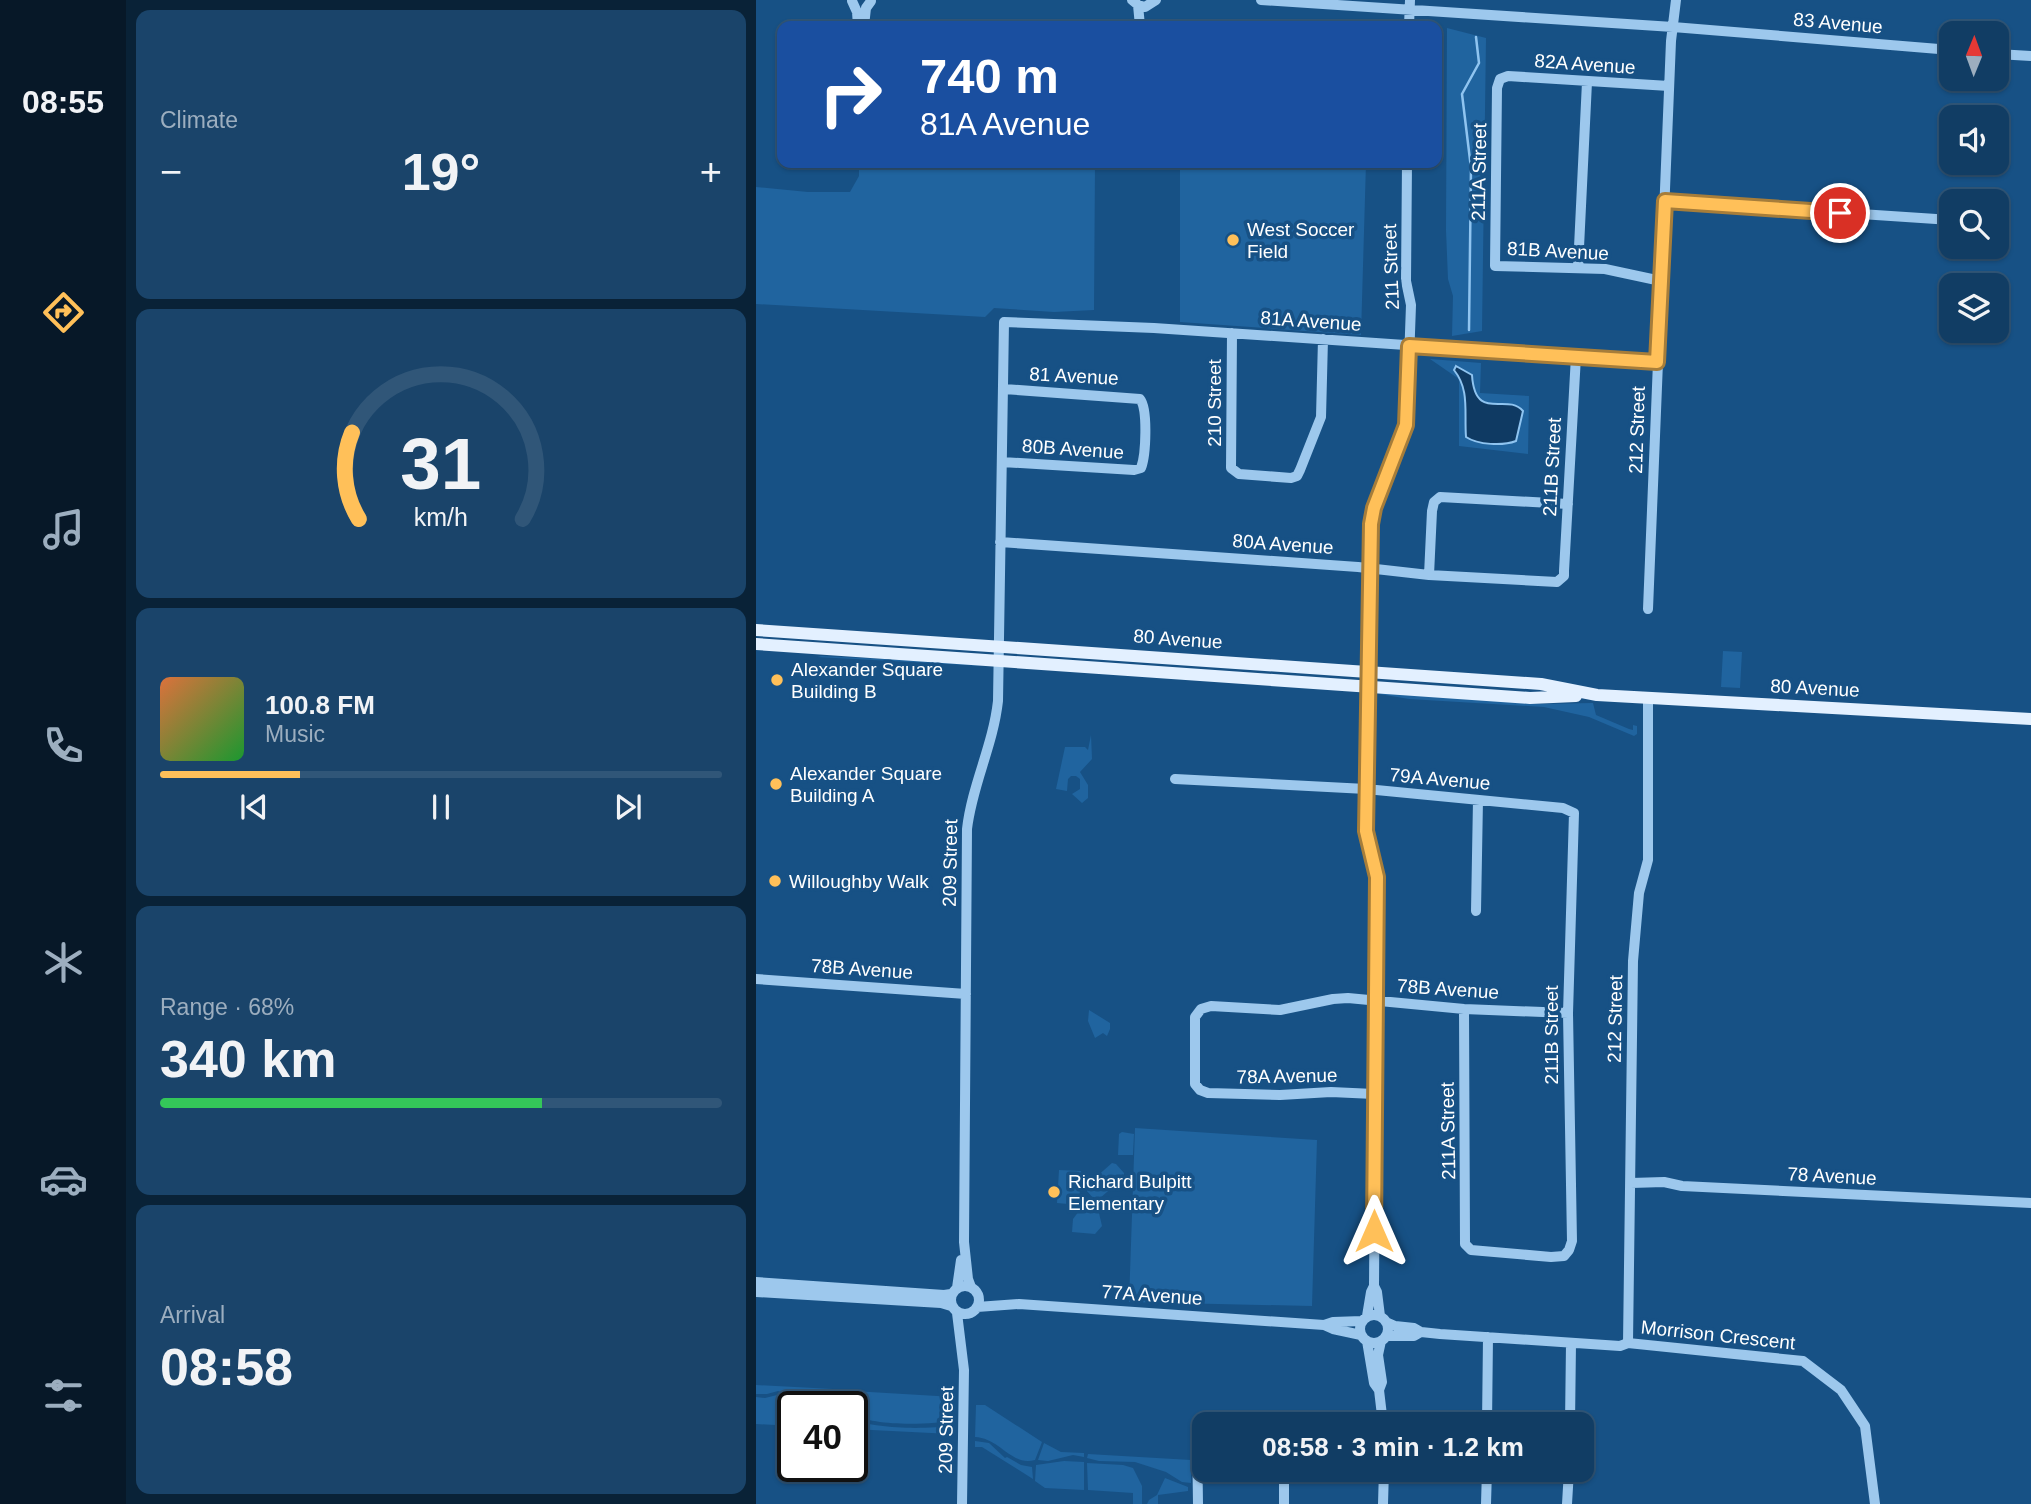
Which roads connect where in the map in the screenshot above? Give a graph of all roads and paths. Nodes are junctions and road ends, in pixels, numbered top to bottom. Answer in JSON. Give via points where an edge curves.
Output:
{"nodes":[{"id":1,"x":871,"y":0,"type":"edge"},
{"id":2,"x":1261,"y":0,"type":"edge"},
{"id":3,"x":1676,"y":0,"type":"edge"},
{"id":4,"x":851,"y":1,"type":"edge"},
{"id":5,"x":1144,"y":3,"type":"edge"},
{"id":6,"x":1410,"y":5,"type":"edge"},
{"id":7,"x":858,"y":21,"type":"edge"},
{"id":8,"x":865,"y":21,"type":"edge"},
{"id":9,"x":1141,"y":21,"type":"edge"},
{"id":10,"x":1146,"y":21,"type":"edge"},
{"id":11,"x":1672,"y":27,"type":"junction"},
{"id":12,"x":1939,"y":49,"type":"edge"},
{"id":13,"x":2009,"y":55,"type":"edge"},
{"id":14,"x":2031,"y":56,"type":"edge"},
{"id":15,"x":1500,"y":79,"type":"joint"},
{"id":16,"x":1587,"y":82,"type":"junction"},
{"id":17,"x":1669,"y":86,"type":"junction"},
{"id":18,"x":1407,"y":168,"type":"edge"},
{"id":19,"x":1665,"y":201,"type":"junction"},
{"id":20,"x":1939,"y":219,"type":"edge"},
{"id":21,"x":1495,"y":266,"type":"joint"},
{"id":22,"x":1578,"y":268,"type":"junction"},
{"id":23,"x":1661,"y":281,"type":"junction"},
{"id":24,"x":1004,"y":322,"type":"joint"},
{"id":25,"x":1232,"y":333,"type":"junction"},
{"id":26,"x":1323,"y":339,"type":"junction"},
{"id":27,"x":1409,"y":346,"type":"junction"},
{"id":28,"x":1576,"y":356,"type":"junction"},
{"id":29,"x":1657,"y":362,"type":"junction"},
{"id":30,"x":1004,"y":390,"type":"junction"},
{"id":31,"x":1002,"y":462,"type":"junction"},
{"id":32,"x":1141,"y":468,"type":"joint"},
{"id":33,"x":1568,"y":504,"type":"junction"},
{"id":34,"x":1000,"y":542,"type":"junction"},
{"id":35,"x":1369,"y":569,"type":"junction"},
{"id":36,"x":1429,"y":575,"type":"junction"},
{"id":37,"x":1562,"y":579,"type":"joint"},
{"id":38,"x":1648,"y":609,"type":"dead end"},
{"id":39,"x":756,"y":630,"type":"edge"},
{"id":40,"x":756,"y":644,"type":"edge"},
{"id":41,"x":999,"y":653,"type":"junction"},
{"id":42,"x":1369,"y":672,"type":"junction"},
{"id":43,"x":1368,"y":685,"type":"junction"},
{"id":44,"x":1597,"y":695,"type":"junction"},
{"id":45,"x":1648,"y":698,"type":"junction"},
{"id":46,"x":2031,"y":719,"type":"edge"},
{"id":47,"x":1175,"y":779,"type":"dead end"},
{"id":48,"x":1366,"y":789,"type":"junction"},
{"id":49,"x":1478,"y":800,"type":"junction"},
{"id":50,"x":1574,"y":813,"type":"joint"},
{"id":51,"x":1476,"y":911,"type":"dead end"},
{"id":52,"x":756,"y":979,"type":"edge"},
{"id":53,"x":966,"y":994,"type":"junction"},
{"id":54,"x":1376,"y":1000,"type":"junction"},
{"id":55,"x":1464,"y":1009,"type":"junction"},
{"id":56,"x":1568,"y":1013,"type":"junction"},
{"id":57,"x":1200,"y":1090,"type":"joint"},
{"id":58,"x":1374,"y":1094,"type":"junction"},
{"id":59,"x":1631,"y":1182,"type":"junction"},
{"id":60,"x":2031,"y":1203,"type":"edge"},
{"id":61,"x":964,"y":1242,"type":"junction"},
{"id":62,"x":1566,"y":1255,"type":"joint"},
{"id":63,"x":756,"y":1282,"type":"edge"},
{"id":64,"x":1374,"y":1286,"type":"junction"},
{"id":65,"x":954,"y":1291,"type":"junction"},
{"id":66,"x":974,"y":1291,"type":"junction"},
{"id":67,"x":756,"y":1292,"type":"edge"},
{"id":68,"x":1019,"y":1304,"type":"junction"},
{"id":69,"x":954,"y":1310,"type":"junction"},
{"id":70,"x":974,"y":1310,"type":"junction"},
{"id":71,"x":1364,"y":1319,"type":"junction"},
{"id":72,"x":1383,"y":1319,"type":"junction"},
{"id":73,"x":1324,"y":1325,"type":"junction"},
{"id":74,"x":1421,"y":1332,"type":"junction"},
{"id":75,"x":1488,"y":1337,"type":"junction"},
{"id":76,"x":1364,"y":1338,"type":"junction"},
{"id":77,"x":1384,"y":1338,"type":"junction"},
{"id":78,"x":1628,"y":1342,"type":"junction"},
{"id":79,"x":1571,"y":1343,"type":"junction"},
{"id":80,"x":964,"y":1357,"type":"junction"},
{"id":81,"x":1379,"y":1390,"type":"junction"},
{"id":82,"x":1382,"y":1412,"type":"edge"},
{"id":83,"x":1487,"y":1412,"type":"edge"},
{"id":84,"x":1570,"y":1412,"type":"edge"},
{"id":85,"x":1198,"y":1482,"type":"edge"},
{"id":86,"x":1284,"y":1482,"type":"edge"},
{"id":87,"x":1384,"y":1482,"type":"edge"},
{"id":88,"x":1487,"y":1482,"type":"edge"},
{"id":89,"x":1568,"y":1482,"type":"edge"},
{"id":90,"x":962,"y":1504,"type":"edge"},
{"id":91,"x":1198,"y":1504,"type":"edge"},
{"id":92,"x":1284,"y":1504,"type":"edge"},
{"id":93,"x":1383,"y":1504,"type":"edge"},
{"id":94,"x":1486,"y":1504,"type":"edge"},
{"id":95,"x":1567,"y":1504,"type":"edge"},
{"id":96,"x":1875,"y":1504,"type":"edge"}],
"edges":[{"from":1,"to":4,"type":"street"},
{"from":1,"to":8,"type":"street"},
{"from":2,"to":6,"type":"street","name":"83 Avenue"},
{"from":3,"to":11,"type":"street","name":"212 Street"},
{"from":4,"to":7,"type":"street"},
{"from":5,"to":9,"type":"street"},
{"from":5,"to":10,"type":"street"},
{"from":6,"to":11,"type":"street","name":"83 Avenue"},
{"from":11,"to":12,"type":"street","name":"83 Avenue"},
{"from":11,"to":17,"type":"street","name":"212 Street"},
{"from":13,"to":14,"type":"street"},
{"from":15,"to":16,"type":"street","name":"82A Avenue"},
{"from":15,"to":21,"type":"street","name":"211A Street"},
{"from":16,"to":17,"type":"street","name":"82A Avenue"},
{"from":16,"to":22,"type":"street"},
{"from":17,"to":19,"type":"street","name":"212 Street"},
{"from":18,"to":27,"type":"street","name":"211 Street"},
{"from":19,"to":20,"type":"street"},
{"from":19,"to":23,"type":"street","name":"212 Street"},
{"from":21,"to":22,"type":"street","name":"81B Avenue"},
{"from":22,"to":23,"type":"street","name":"81B Avenue"},
{"from":23,"to":29,"type":"street","name":"212 Street"},
{"from":24,"to":25,"type":"street","name":"81A Avenue"},
{"from":24,"to":30,"type":"street","name":"209 Street"},
{"from":25,"to":26,"type":"street","name":"81A Avenue"},
{"from":25,"to":26,"type":"street","name":"210 Street","via":[[1231,468],[1291,478],[1297,475],[1321,417]]},
{"from":26,"to":27,"type":"street","name":"81A Avenue"},
{"from":27,"to":28,"type":"street","name":"81A Avenue"},
{"from":27,"to":35,"type":"street","name":"211 Street","via":[[1406,425],[1374,508]]},
{"from":28,"to":29,"type":"street","name":"81A Avenue"},
{"from":28,"to":33,"type":"street","name":"211B Street"},
{"from":29,"to":38,"type":"street","name":"212 Street"},
{"from":30,"to":31,"type":"street","name":"209 Street"},
{"from":30,"to":32,"type":"street","name":"81 Avenue","via":[[1142,400]]},
{"from":31,"to":32,"type":"street","name":"80B Avenue"},
{"from":31,"to":34,"type":"street","name":"209 Street"},
{"from":33,"to":36,"type":"street","via":[[1449,496],[1436,500]]},
{"from":33,"to":37,"type":"street","name":"211B Street"},
{"from":34,"to":35,"type":"street","name":"80A Avenue"},
{"from":34,"to":41,"type":"street","name":"209 Street"},
{"from":35,"to":36,"type":"street","name":"80A Avenue"},
{"from":35,"to":42,"type":"street","name":"211 Street"},
{"from":36,"to":37,"type":"street","name":"80A Avenue","via":[[1552,583]]},
{"from":39,"to":41,"type":"main road","name":"80 Avenue"},
{"from":40,"to":41,"type":"main road","name":"80 Avenue"},
{"from":41,"to":42,"type":"main road","name":"80 Avenue"},
{"from":41,"to":43,"type":"main road","name":"80 Avenue"},
{"from":41,"to":53,"type":"street","name":"209 Street","via":[[992,738],[969,806]]},
{"from":42,"to":43,"type":"street","name":"211 Street"},
{"from":42,"to":44,"type":"main road","name":"80 Avenue","via":[[1541,684]]},
{"from":43,"to":44,"type":"main road","name":"80 Avenue","via":[[1530,698]]},
{"from":43,"to":48,"type":"street","name":"211 Street"},
{"from":44,"to":45,"type":"main road","name":"80 Avenue"},
{"from":45,"to":46,"type":"main road","name":"80 Avenue"},
{"from":45,"to":59,"type":"street","name":"212 Street","via":[[1648,860],[1639,893],[1633,961]]},
{"from":47,"to":48,"type":"street","name":"79A Avenue"},
{"from":48,"to":49,"type":"street","name":"79A Avenue"},
{"from":48,"to":54,"type":"street","name":"211 Street","via":[[1366,831],[1377,877]]},
{"from":49,"to":50,"type":"street","name":"79A Avenue"},
{"from":49,"to":51,"type":"street"},
{"from":50,"to":56,"type":"street","name":"211B Street"},
{"from":52,"to":53,"type":"street","name":"78B Avenue"},
{"from":53,"to":61,"type":"street","name":"209 Street"},
{"from":54,"to":55,"type":"street","name":"78B Avenue"},
{"from":54,"to":57,"type":"street","name":"78B Avenue","via":[[1333,999],[1280,1010],[1201,1009],[1195,1017],[1195,1084]]},
{"from":54,"to":58,"type":"street","name":"211 Street"},
{"from":55,"to":56,"type":"street","name":"78B Avenue"},
{"from":55,"to":62,"type":"street","name":"211A Street","via":[[1465,1244],[1471,1250]]},
{"from":56,"to":62,"type":"street","name":"211B Street","via":[[1572,1241]]},
{"from":57,"to":58,"type":"street","name":"78A Avenue"},
{"from":58,"to":64,"type":"street","name":"211 Street"},
{"from":59,"to":60,"type":"street","name":"78 Avenue"},
{"from":59,"to":78,"type":"street","name":"212 Street"},
{"from":61,"to":65,"type":"street","name":"209 Street"},
{"from":61,"to":66,"type":"street","name":"209 Street"},
{"from":63,"to":65,"type":"street","via":[[944,1296]]},
{"from":64,"to":71,"type":"street","name":"211 Street"},
{"from":64,"to":72,"type":"street","name":"211 Street"},
{"from":65,"to":66,"type":"street"},
{"from":65,"to":69,"type":"street","name":"209 Street"},
{"from":66,"to":68,"type":"street"},
{"from":66,"to":70,"type":"street","name":"209 Street"},
{"from":67,"to":69,"type":"street","via":[[941,1303]]},
{"from":68,"to":70,"type":"street","name":"77A Avenue"},
{"from":68,"to":73,"type":"street","name":"77A Avenue"},
{"from":69,"to":70,"type":"street","name":"77A Avenue"},
{"from":69,"to":80,"type":"street","name":"209 Street"},
{"from":70,"to":80,"type":"street","name":"209 Street"},
{"from":71,"to":72,"type":"street"},
{"from":71,"to":73,"type":"street","name":"77A Avenue"},
{"from":71,"to":76,"type":"street","via":[[1360,1326]]},
{"from":72,"to":74,"type":"street"},
{"from":72,"to":77,"type":"street"},
{"from":73,"to":76,"type":"street","name":"77A Avenue"},
{"from":74,"to":75,"type":"street"},
{"from":74,"to":77,"type":"street"},
{"from":75,"to":79,"type":"street"},
{"from":75,"to":83,"type":"street"},
{"from":76,"to":77,"type":"street","via":[[1374,1343]]},
{"from":76,"to":81,"type":"street"},
{"from":77,"to":81,"type":"street","via":[[1378,1350]]},
{"from":78,"to":79,"type":"street","via":[[1620,1346]]},
{"from":78,"to":96,"type":"street","name":"Morrison Crescent","via":[[1803,1361],[1823,1374],[1841,1390],[1865,1426]]},
{"from":79,"to":84,"type":"street"},
{"from":80,"to":90,"type":"street","name":"209 Street"},
{"from":81,"to":82,"type":"street"},
{"from":85,"to":91,"type":"street"},
{"from":86,"to":92,"type":"street"},
{"from":87,"to":93,"type":"street"},
{"from":88,"to":94,"type":"street"},
{"from":89,"to":95,"type":"street"}]}
